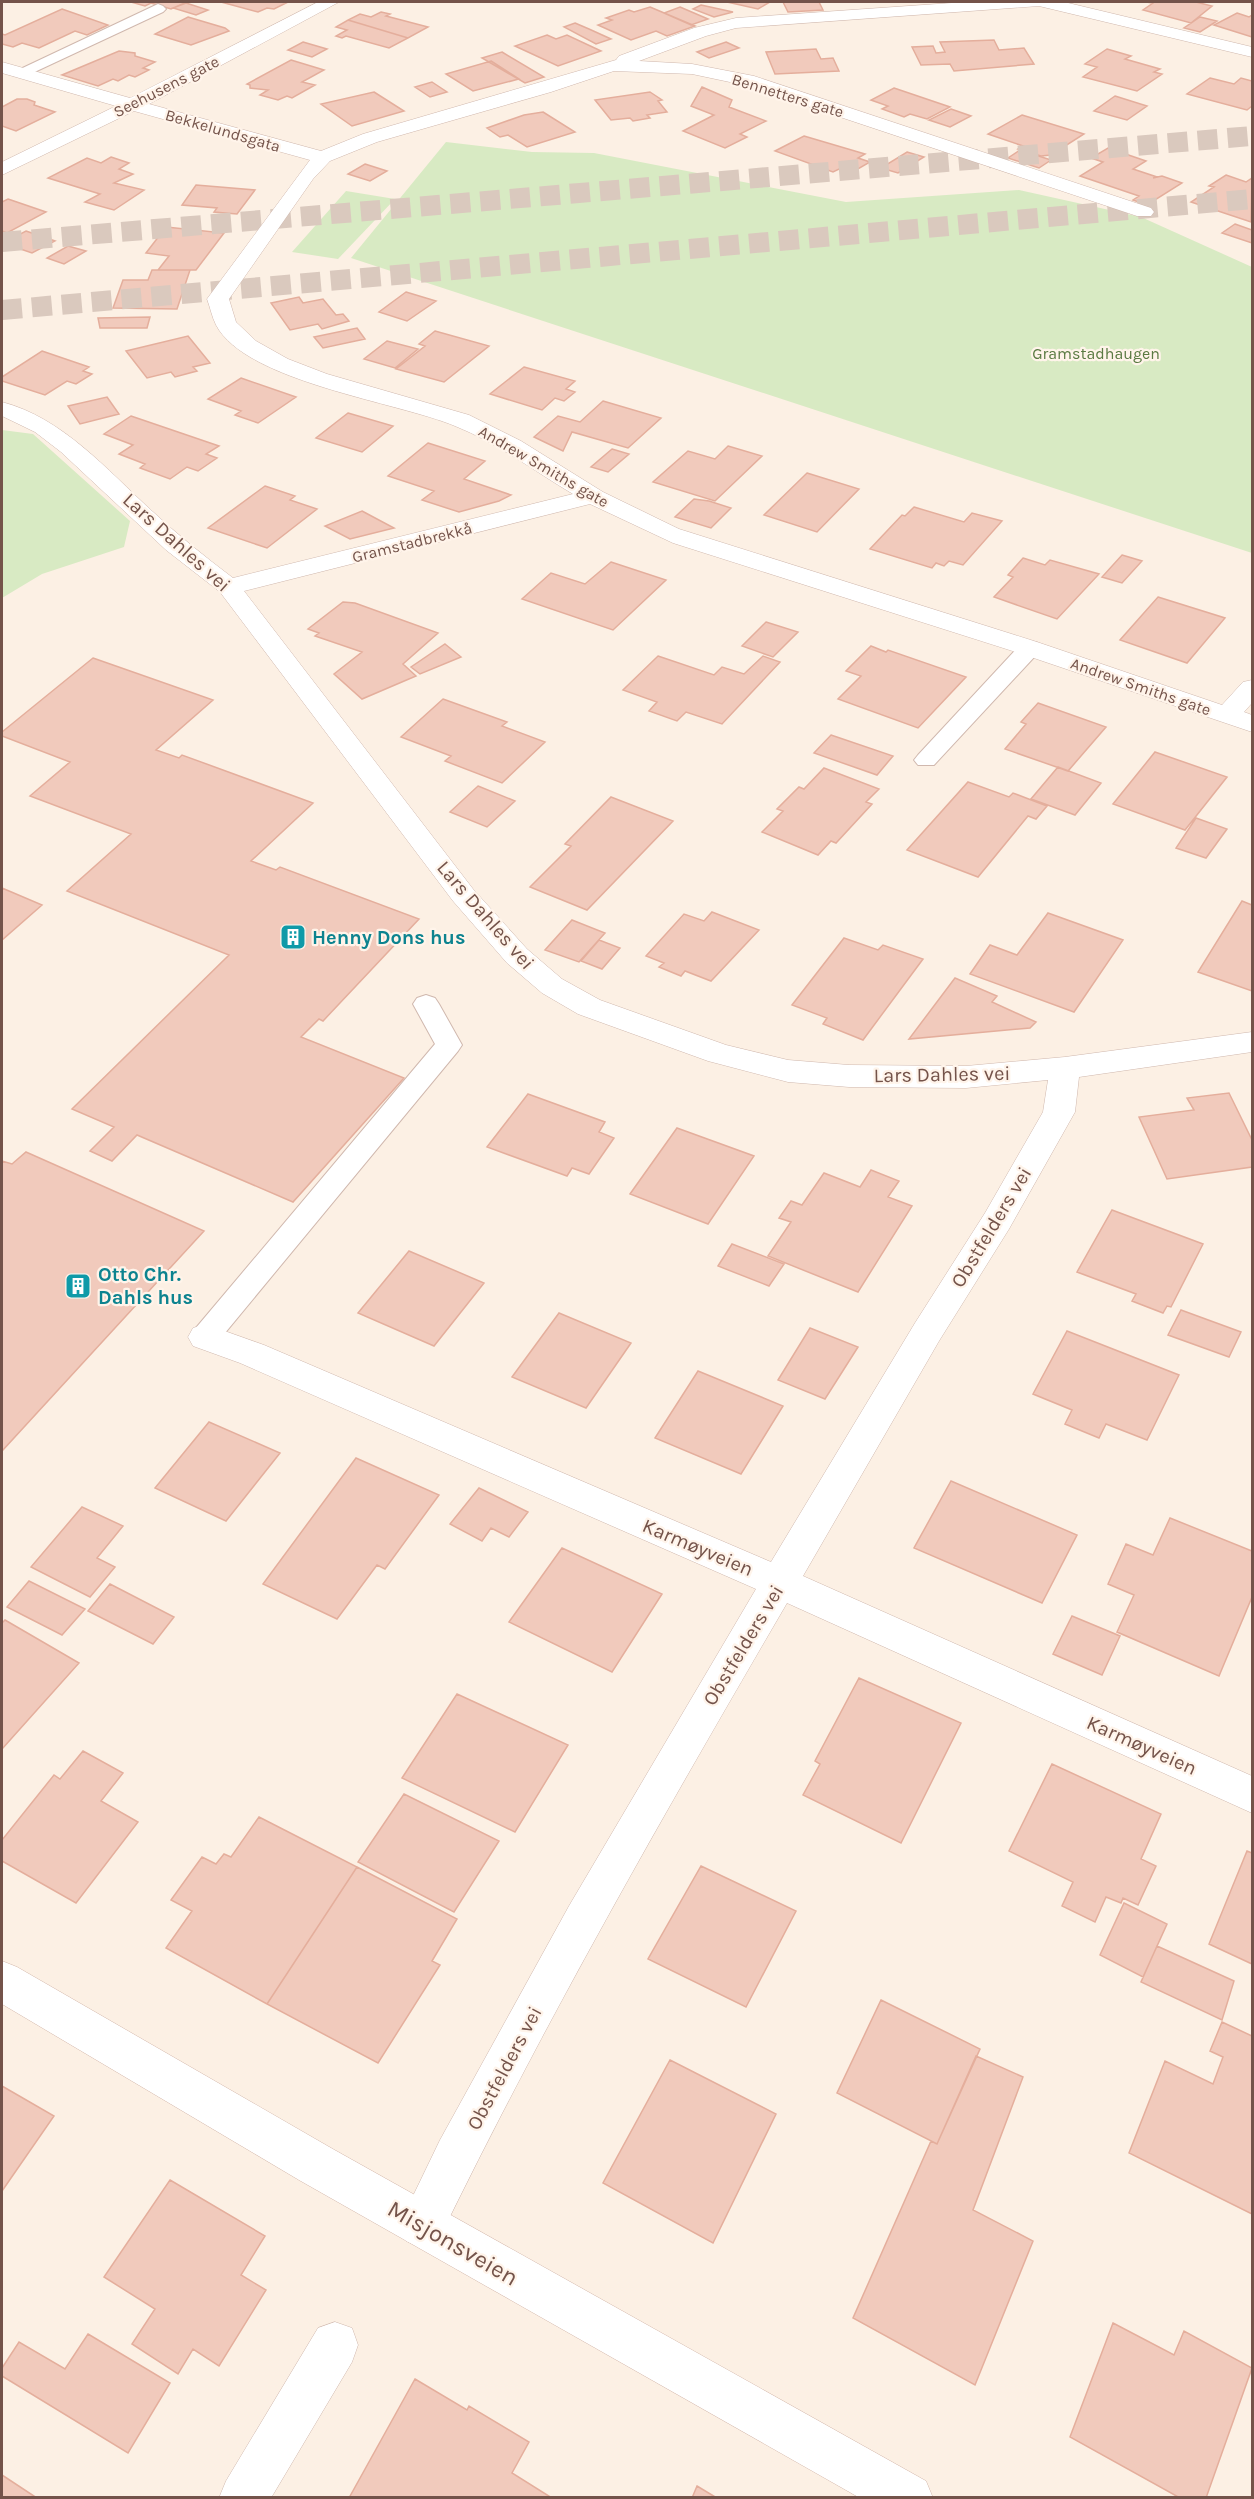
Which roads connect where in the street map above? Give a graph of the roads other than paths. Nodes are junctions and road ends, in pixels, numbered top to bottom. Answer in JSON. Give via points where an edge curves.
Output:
{"nodes":[{"id":1,"x":330,"y":2,"type":"edge"},
{"id":2,"x":1033,"y":2,"type":"edge"},
{"id":3,"x":1045,"y":2,"type":"edge"},
{"id":4,"x":158,"y":9,"type":"dead end"},
{"id":5,"x":1252,"y":52,"type":"edge"},
{"id":6,"x":613,"y":65,"type":"junction"},
{"id":7,"x":2,"y":68,"type":"edge"},
{"id":8,"x":20,"y":73,"type":"junction"},
{"id":9,"x":132,"y":105,"type":"junction"},
{"id":10,"x":323,"y":157,"type":"junction"},
{"id":11,"x":2,"y":169,"type":"edge"},
{"id":12,"x":1144,"y":212,"type":"dead end"},
{"id":13,"x":2,"y":409,"type":"edge"},
{"id":14,"x":594,"y":496,"type":"junction"},
{"id":15,"x":229,"y":586,"type":"junction"},
{"id":16,"x":1030,"y":648,"type":"junction"},
{"id":17,"x":1252,"y":688,"type":"edge"},
{"id":18,"x":1227,"y":715,"type":"junction"},
{"id":19,"x":1252,"y":724,"type":"edge"},
{"id":20,"x":926,"y":760,"type":"dead end"},
{"id":21,"x":426,"y":1004,"type":"dead end"},
{"id":22,"x":1252,"y":1042,"type":"edge"},
{"id":23,"x":1065,"y":1068,"type":"junction"},
{"id":24,"x":205,"y":1337,"type":"joint"},
{"id":25,"x":781,"y":1583,"type":"junction"},
{"id":26,"x":1252,"y":1795,"type":"edge"},
{"id":27,"x":2,"y":1981,"type":"edge"},
{"id":28,"x":422,"y":2225,"type":"junction"},
{"id":29,"x":335,"y":2345,"type":"dead end"},
{"id":30,"x":243,"y":2498,"type":"edge"},
{"id":31,"x":909,"y":2498,"type":"edge"}],
"edges":[{"from":1,"to":9,"type":"street","name":"Seehusens gate"},
{"from":2,"to":6,"type":"street","via":[[736,23],[699,32]]},
{"from":3,"to":5,"type":"street"},
{"from":4,"to":8,"type":"lane"},
{"from":6,"to":10,"type":"street","name":"Bennetters gate","via":[[370,138]]},
{"from":6,"to":12,"type":"street","name":"Bennetters gate","via":[[692,69],[748,80]]},
{"from":7,"to":8,"type":"street","name":"Bekkelundsgata"},
{"from":8,"to":9,"type":"street","name":"Bekkelundsgata"},
{"from":9,"to":10,"type":"street","name":"Bekkelundsgata"},
{"from":9,"to":11,"type":"street","name":"Seehusens gate"},
{"from":10,"to":14,"type":"street","name":"Andrew Smiths gate","via":[[218,299],[218,311],[226,326],[264,357],[296,371],[459,419],[503,440]]},
{"from":13,"to":15,"type":"street","name":"Lars Dahles vei","via":[[34,422],[69,447],[175,545]]},
{"from":14,"to":15,"type":"street","name":"Gramstadbrekkå"},
{"from":14,"to":16,"type":"street","name":"Andrew Smiths gate","via":[[683,538]]},
{"from":15,"to":23,"type":"street","name":"Lars Dahles vei","via":[[463,895],[517,956],[552,986],[589,1007],[635,1024],[719,1054],[788,1071],[966,1077]]},
{"from":16,"to":18,"type":"street","name":"Andrew Smiths gate"},
{"from":16,"to":20,"type":"lane"},
{"from":17,"to":18,"type":"street"},
{"from":18,"to":19,"type":"street","name":"Andrew Smiths gate"},
{"from":21,"to":24,"type":"lane","via":[[449,1045]]},
{"from":22,"to":23,"type":"street","name":"Lars Dahles vei"},
{"from":23,"to":25,"type":"street","name":"Obstfelders vei","via":[[1059,1112]]},
{"from":24,"to":25,"type":"street","name":"Karmøyveien"},
{"from":25,"to":26,"type":"street","name":"Karmøyveien"},
{"from":25,"to":28,"type":"street","name":"Obstfelders vei","via":[[584,1920]]},
{"from":27,"to":28,"type":"street","name":"Misjonsveien"},
{"from":28,"to":31,"type":"street","name":"Misjonsveien"},
{"from":29,"to":30,"type":"street"}]}
